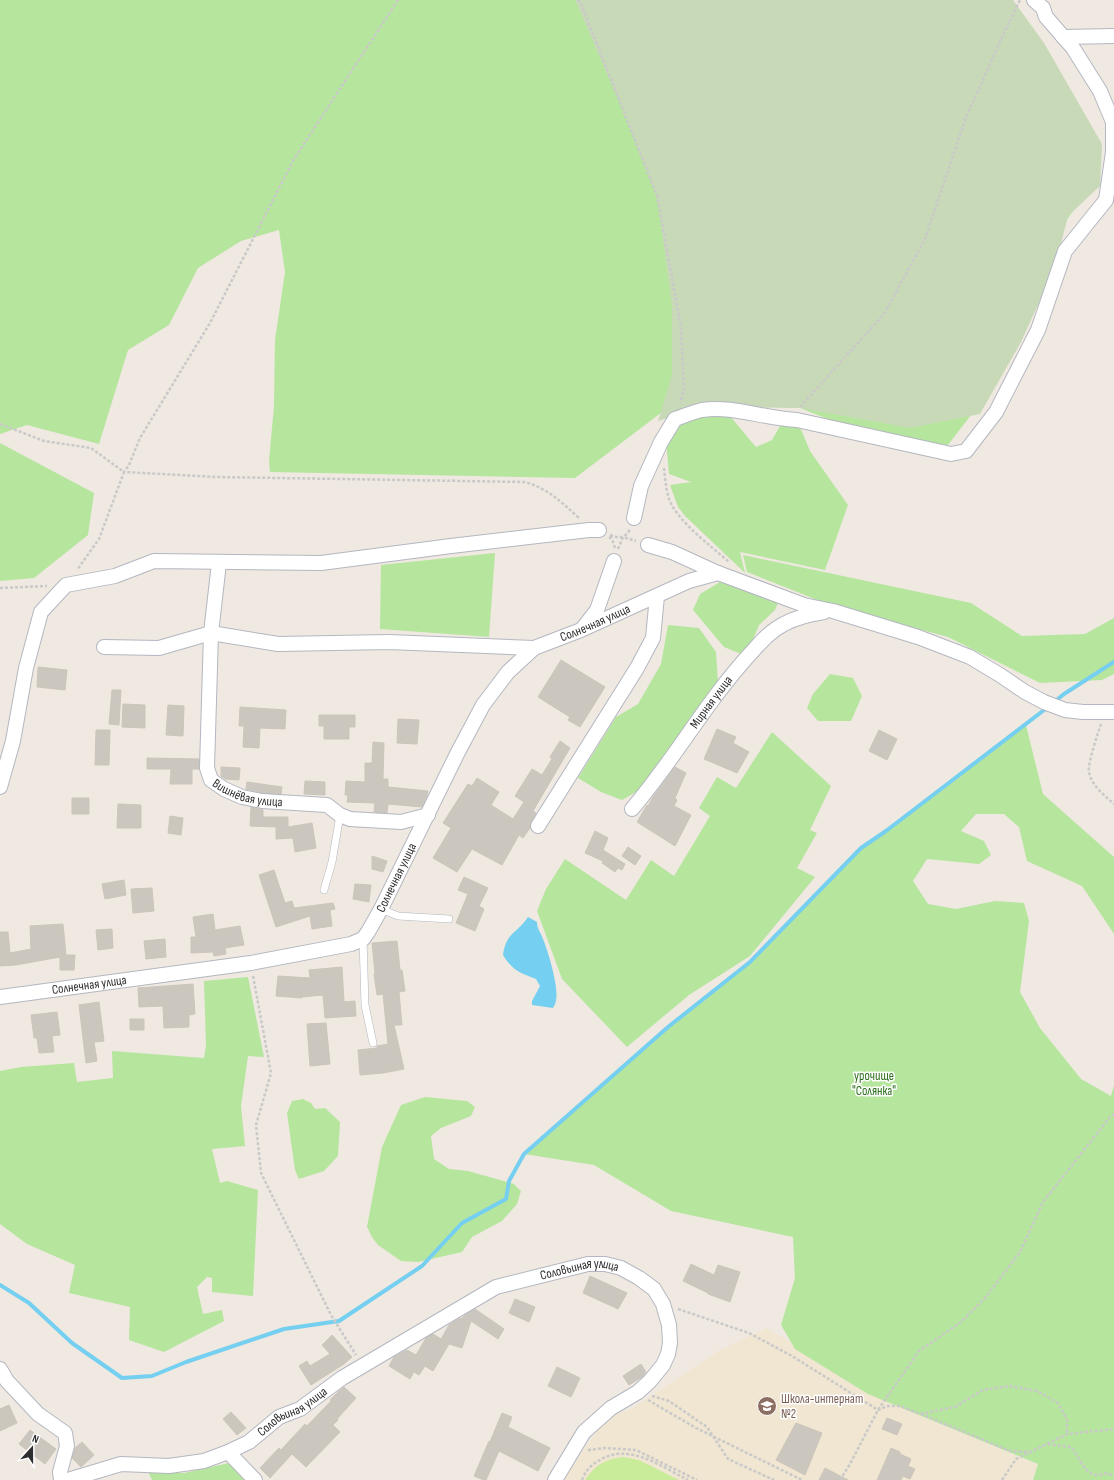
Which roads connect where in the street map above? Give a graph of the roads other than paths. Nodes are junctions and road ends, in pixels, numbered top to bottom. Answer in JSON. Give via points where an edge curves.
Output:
{"nodes":[{"id":1,"x":1034,"y":0,"type":"edge"},
{"id":2,"x":1114,"y":36,"type":"edge"},
{"id":3,"x":1063,"y":37,"type":"junction"},
{"id":4,"x":1113,"y":154,"type":"edge"},
{"id":5,"x":634,"y":518,"type":"road end"},
{"id":6,"x":599,"y":530,"type":"road end"},
{"id":7,"x":648,"y":544,"type":"road end"},
{"id":8,"x":614,"y":561,"type":"road end"},
{"id":9,"x":218,"y":563,"type":"junction"},
{"id":10,"x":718,"y":573,"type":"junction"},
{"id":11,"x":657,"y":596,"type":"junction"},
{"id":12,"x":832,"y":611,"type":"junction"},
{"id":13,"x":581,"y":630,"type":"junction"},
{"id":14,"x":211,"y":633,"type":"junction"},
{"id":15,"x":104,"y":647,"type":"dead end"},
{"id":16,"x":534,"y":648,"type":"junction"},
{"id":17,"x":1109,"y":712,"type":"edge"},
{"id":18,"x":0,"y":787,"type":"edge"},
{"id":19,"x":632,"y":809,"type":"dead end"},
{"id":20,"x":340,"y":815,"type":"junction"},
{"id":21,"x":428,"y":815,"type":"junction"},
{"id":22,"x":538,"y":826,"type":"dead end"},
{"id":23,"x":324,"y":890,"type":"dead end"},
{"id":24,"x":381,"y":909,"type":"junction"},
{"id":25,"x":449,"y":919,"type":"dead end"},
{"id":26,"x":363,"y":939,"type":"junction"},
{"id":27,"x":0,"y":997,"type":"edge"},
{"id":28,"x":373,"y":1044,"type":"dead end"},
{"id":29,"x":0,"y":1369,"type":"edge"},
{"id":30,"x":228,"y":1452,"type":"junction"},
{"id":31,"x":60,"y":1480,"type":"edge"},
{"id":32,"x":68,"y":1480,"type":"edge"},
{"id":33,"x":255,"y":1480,"type":"edge"},
{"id":34,"x":555,"y":1480,"type":"edge"}],
"edges":[{"from":1,"to":3,"type":"street","via":[[1043,8],[1046,17]]},
{"from":2,"to":3,"type":"street"},
{"from":3,"to":4,"type":"street","via":[[1073,48],[1100,91],[1113,122]]},
{"from":4,"to":5,"type":"street","via":[[1106,200],[1065,251],[1038,330],[996,412],[966,451],[951,454],[797,420],[724,409],[701,410],[675,419],[661,442],[641,486]]},
{"from":6,"to":9,"type":"street","via":[[321,563]]},
{"from":7,"to":10,"type":"street"},
{"from":8,"to":13,"type":"street","via":[[597,610]]},
{"from":9,"to":14,"type":"street","name":"Вишнёвая улица"},
{"from":9,"to":18,"type":"street","via":[[154,561],[115,576],[66,585],[41,612],[26,668],[13,741]]},
{"from":10,"to":11,"type":"street","name":"Солнечная улица","via":[[689,581]]},
{"from":10,"to":12,"type":"street","via":[[804,605]]},
{"from":11,"to":13,"type":"street","name":"Солнечная улица"},
{"from":11,"to":22,"type":"street","via":[[653,638]]},
{"from":12,"to":17,"type":"street","via":[[918,637],[970,657],[1025,692],[1065,710]]},
{"from":12,"to":19,"type":"street","name":"Мирная улица","via":[[808,614],[783,624],[766,636],[720,690]]},
{"from":13,"to":16,"type":"street","name":"Солнечная улица"},
{"from":14,"to":15,"type":"street","via":[[160,648]]},
{"from":14,"to":16,"type":"street","via":[[278,644],[389,642]]},
{"from":14,"to":20,"type":"street","name":"Вишнёвая улица","via":[[207,768],[211,780],[242,797],[262,801],[327,805]]},
{"from":16,"to":21,"type":"street","name":"Солнечная улица","via":[[508,672],[483,705]]},
{"from":20,"to":21,"type":"street","name":"Вишнёвая улица","via":[[350,820],[401,822]]},
{"from":20,"to":23,"type":"lane"},
{"from":21,"to":24,"type":"street","name":"Солнечная улица"},
{"from":24,"to":25,"type":"lane","via":[[398,916]]},
{"from":24,"to":26,"type":"street","name":"Солнечная улица"},
{"from":26,"to":27,"type":"street","name":"Солнечная улица","via":[[351,944],[251,963]]},
{"from":26,"to":28,"type":"lane","via":[[365,1005]]},
{"from":29,"to":31,"type":"street","via":[[7,1381],[38,1414],[65,1433],[67,1446]]},
{"from":30,"to":32,"type":"street","name":"Соловьиная улица","via":[[204,1461],[169,1466],[121,1464]]},
{"from":30,"to":33,"type":"street"},
{"from":30,"to":34,"type":"street","name":"Соловьиная улица","via":[[249,1442],[279,1417],[300,1409],[363,1365],[496,1287],[588,1264],[605,1264],[621,1268],[654,1289],[663,1304],[669,1325],[668,1354],[650,1381],[634,1395],[611,1408],[584,1432]]}]}
